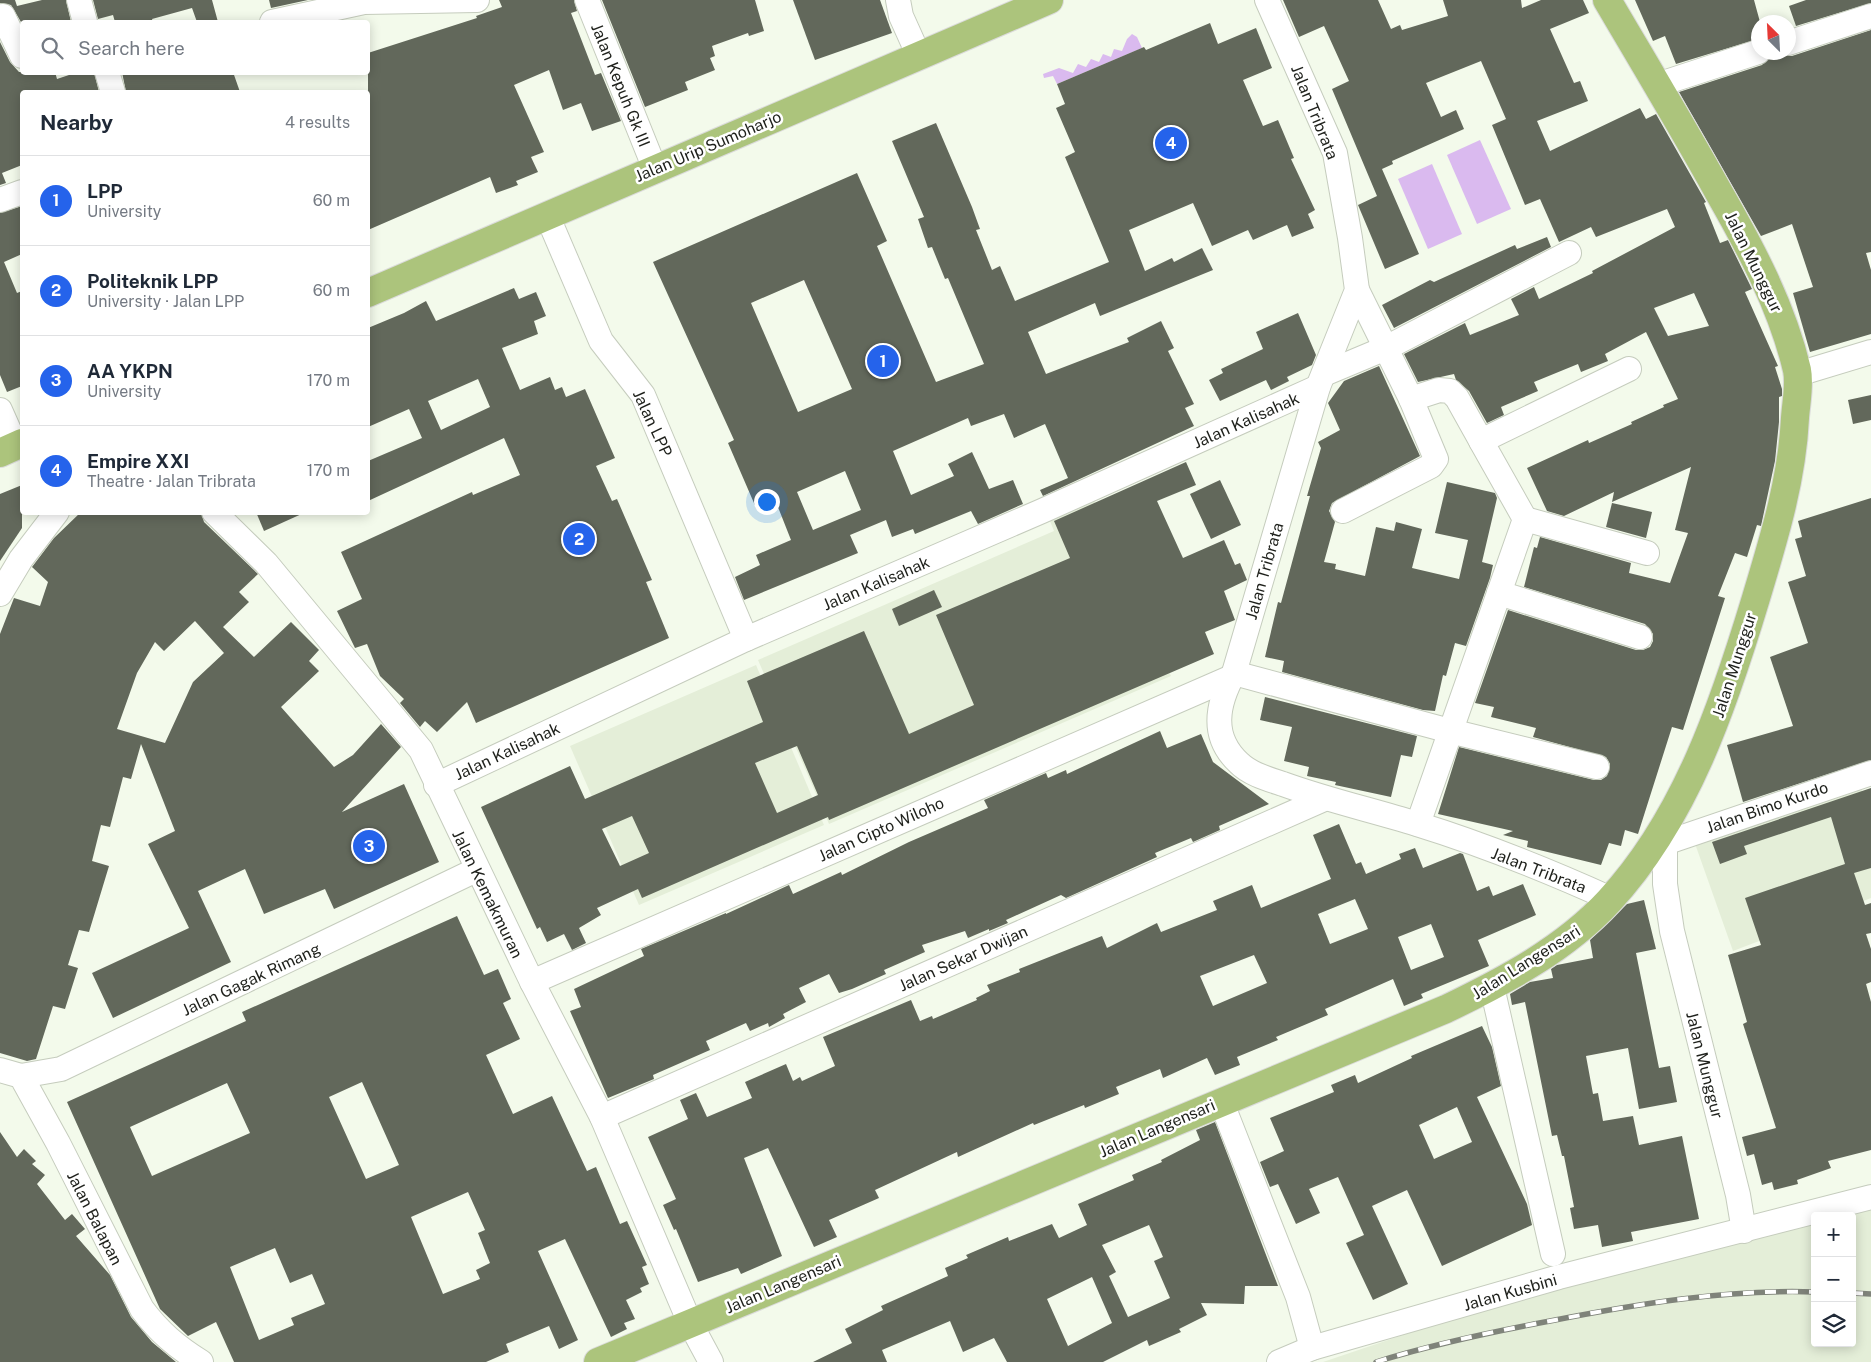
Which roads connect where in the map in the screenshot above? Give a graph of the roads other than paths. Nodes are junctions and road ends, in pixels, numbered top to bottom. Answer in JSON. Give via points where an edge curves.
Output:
{"nodes":[{"id":1,"x":79,"y":0,"type":"edge"},
{"id":2,"x":477,"y":0,"type":"edge"},
{"id":3,"x":587,"y":0,"type":"edge"},
{"id":4,"x":898,"y":0,"type":"edge"},
{"id":5,"x":1049,"y":0,"type":"edge"},
{"id":6,"x":1267,"y":0,"type":"edge"},
{"id":7,"x":1607,"y":0,"type":"edge"},
{"id":8,"x":3,"y":16,"type":"dead end"},
{"id":9,"x":1871,"y":16,"type":"edge"},
{"id":10,"x":84,"y":20,"type":"edge"},
{"id":11,"x":281,"y":20,"type":"edge"},
{"id":12,"x":1796,"y":39,"type":"edge"},
{"id":13,"x":20,"y":52,"type":"edge"},
{"id":14,"x":1751,"y":54,"type":"edge"},
{"id":15,"x":919,"y":56,"type":"junction"},
{"id":16,"x":108,"y":75,"type":"edge"},
{"id":17,"x":1658,"y":85,"type":"junction"},
{"id":18,"x":112,"y":90,"type":"edge"},
{"id":19,"x":655,"y":169,"type":"junction"},
{"id":20,"x":20,"y":193,"type":"edge"},
{"id":21,"x":0,"y":200,"type":"edge"},
{"id":22,"x":547,"y":215,"type":"junction"},
{"id":23,"x":1569,"y":254,"type":"dead end"},
{"id":24,"x":1356,"y":290,"type":"junction"},
{"id":25,"x":370,"y":292,"type":"edge"},
{"id":26,"x":1386,"y":348,"type":"junction"},
{"id":27,"x":1871,"y":352,"type":"edge"},
{"id":28,"x":1629,"y":369,"type":"dead end"},
{"id":29,"x":1798,"y":374,"type":"junction"},
{"id":30,"x":1321,"y":381,"type":"junction"},
{"id":31,"x":1411,"y":399,"type":"junction"},
{"id":32,"x":0,"y":410,"type":"edge"},
{"id":33,"x":1481,"y":441,"type":"junction"},
{"id":34,"x":13,"y":447,"type":"edge"},
{"id":35,"x":1343,"y":511,"type":"dead end"},
{"id":36,"x":55,"y":515,"type":"edge"},
{"id":37,"x":217,"y":515,"type":"edge"},
{"id":38,"x":1525,"y":519,"type":"junction"},
{"id":39,"x":1647,"y":553,"type":"dead end"},
{"id":40,"x":1499,"y":593,"type":"junction"},
{"id":41,"x":0,"y":594,"type":"edge"},
{"id":42,"x":1640,"y":637,"type":"dead end"},
{"id":43,"x":746,"y":639,"type":"junction"},
{"id":44,"x":1233,"y":675,"type":"junction"},
{"id":45,"x":1450,"y":731,"type":"junction"},
{"id":46,"x":1597,"y":767,"type":"dead end"},
{"id":47,"x":1871,"y":773,"type":"edge"},
{"id":48,"x":436,"y":785,"type":"junction"},
{"id":49,"x":1324,"y":799,"type":"junction"},
{"id":50,"x":1418,"y":824,"type":"junction"},
{"id":51,"x":1665,"y":833,"type":"junction"},
{"id":52,"x":476,"y":870,"type":"junction"},
{"id":53,"x":1611,"y":899,"type":"junction"},
{"id":54,"x":532,"y":982,"type":"junction"},
{"id":55,"x":1492,"y":987,"type":"junction"},
{"id":56,"x":10,"y":1073,"type":"edge"},
{"id":57,"x":1221,"y":1101,"type":"junction"},
{"id":58,"x":602,"y":1117,"type":"junction"},
{"id":59,"x":1871,"y":1197,"type":"edge"},
{"id":60,"x":1744,"y":1231,"type":"junction"},
{"id":61,"x":1553,"y":1254,"type":"dead end"},
{"id":62,"x":690,"y":1323,"type":"junction"},
{"id":63,"x":1312,"y":1348,"type":"junction"},
{"id":64,"x":201,"y":1362,"type":"edge"},
{"id":65,"x":598,"y":1362,"type":"edge"},
{"id":66,"x":712,"y":1362,"type":"edge"},
{"id":67,"x":1279,"y":1362,"type":"edge"}],
"edges":[{"from":1,"to":10,"type":"street"},
{"from":2,"to":11,"type":"street","via":[[364,2]]},
{"from":3,"to":19,"type":"street","name":"Jalan Kepuh Gk III"},
{"from":4,"to":15,"type":"street","via":[[901,16]]},
{"from":5,"to":15,"type":"main road","name":"Jalan Urip Sumoharjo"},
{"from":6,"to":24,"type":"street","name":"Jalan Tribrata","via":[[1335,153]]},
{"from":7,"to":17,"type":"main road","name":"Jalan Munggur"},
{"from":8,"to":13,"type":"street"},
{"from":9,"to":12,"type":"street"},
{"from":14,"to":17,"type":"street"},
{"from":15,"to":19,"type":"main road","name":"Jalan Urip Sumoharjo"},
{"from":16,"to":18,"type":"street"},
{"from":17,"to":29,"type":"main road","name":"Jalan Munggur","via":[[1743,235],[1779,312]]},
{"from":19,"to":22,"type":"main road","name":"Jalan Urip Sumoharjo"},
{"from":20,"to":21,"type":"street"},
{"from":22,"to":25,"type":"main road","name":"Jalan Urip Sumoharjo"},
{"from":22,"to":43,"type":"street","name":"Jalan LPP","via":[[601,341],[643,395]]},
{"from":23,"to":26,"type":"street","name":"Jalan Kalisahak"},
{"from":24,"to":26,"type":"street"},
{"from":24,"to":30,"type":"street","name":"Jalan Tribrata"},
{"from":26,"to":30,"type":"street","name":"Jalan Kalisahak"},
{"from":26,"to":31,"type":"street"},
{"from":27,"to":29,"type":"street"},
{"from":28,"to":33,"type":"street"},
{"from":29,"to":51,"type":"main road","name":"Jalan Munggur","via":[[1794,447],[1780,518],[1715,724]]},
{"from":30,"to":43,"type":"street","name":"Jalan Kalisahak","via":[[1042,511]]},
{"from":30,"to":44,"type":"street","name":"Jalan Tribrata"},
{"from":31,"to":33,"type":"street","via":[[1450,390]]},
{"from":31,"to":35,"type":"street","via":[[1435,462]]},
{"from":32,"to":34,"type":"street"},
{"from":33,"to":38,"type":"street"},
{"from":36,"to":41,"type":"street","via":[[21,559]]},
{"from":37,"to":48,"type":"street","name":"Jalan Kemakmuran","via":[[266,563],[413,739]]},
{"from":38,"to":39,"type":"street"},
{"from":38,"to":40,"type":"street"},
{"from":40,"to":42,"type":"street"},
{"from":40,"to":45,"type":"street"},
{"from":43,"to":48,"type":"street","name":"Jalan Kalisahak"},
{"from":44,"to":45,"type":"street"},
{"from":44,"to":49,"type":"street","name":"Jalan Tribrata","via":[[1219,706],[1220,731],[1230,752],[1239,764],[1258,775]]},
{"from":44,"to":54,"type":"street","name":"Jalan Cipto Wiloho"},
{"from":45,"to":46,"type":"street"},
{"from":45,"to":50,"type":"street"},
{"from":47,"to":51,"type":"street","name":"Jalan Bimo Kurdo"},
{"from":48,"to":52,"type":"street","name":"Jalan Kemakmuran"},
{"from":49,"to":50,"type":"street","name":"Jalan Tribrata"},
{"from":49,"to":58,"type":"street","name":"Jalan Sekar Dwijan"},
{"from":50,"to":53,"type":"street","name":"Jalan Tribrata","via":[[1567,879]]},
{"from":51,"to":53,"type":"main road","name":"Jalan Langensari"},
{"from":51,"to":60,"type":"street","name":"Jalan Munggur","via":[[1665,884],[1672,931],[1738,1195]]},
{"from":52,"to":54,"type":"street","name":"Jalan Kemakmuran"},
{"from":52,"to":56,"type":"street","name":"Jalan Gagak Rimang","via":[[60,1069]]},
{"from":53,"to":55,"type":"main road","name":"Jalan Langensari","via":[[1585,926]]},
{"from":54,"to":58,"type":"street","name":"Jalan Kemakmuran"},
{"from":55,"to":57,"type":"main road","name":"Jalan Langensari"},
{"from":55,"to":61,"type":"street"},
{"from":56,"to":64,"type":"street","name":"Jalan Balapan","via":[[58,1143],[142,1309],[156,1328],[176,1346]]},
{"from":57,"to":62,"type":"main road","name":"Jalan Langensari"},
{"from":57,"to":63,"type":"street","via":[[1298,1297]]},
{"from":58,"to":62,"type":"street","name":"Jalan Kemakmuran"},
{"from":59,"to":60,"type":"street"},
{"from":60,"to":63,"type":"street","name":"Jalan Kusbini","via":[[1559,1278]]},
{"from":62,"to":65,"type":"main road","name":"Jalan Langensari"},
{"from":62,"to":66,"type":"street","name":"Jalan Kemakmuran"},
{"from":63,"to":67,"type":"street","name":"Jalan Kusbini"}]}
